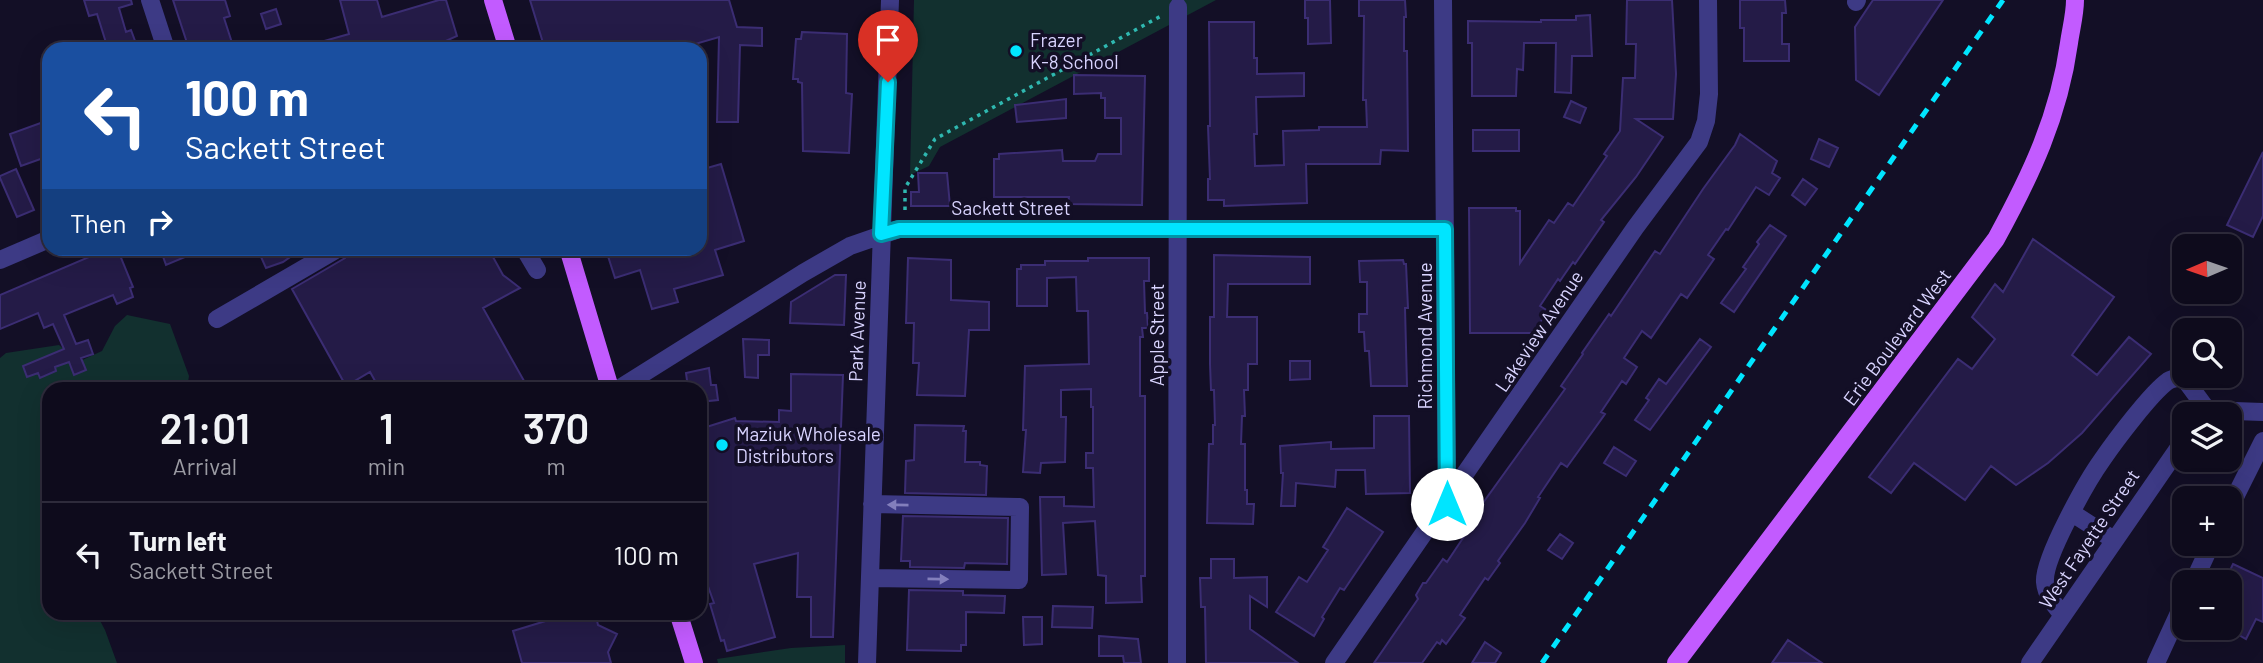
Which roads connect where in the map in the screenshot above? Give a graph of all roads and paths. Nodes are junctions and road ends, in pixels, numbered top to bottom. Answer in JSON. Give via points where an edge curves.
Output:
{"nodes":[{"id":1,"x":150,"y":0,"type":"edge"},
{"id":2,"x":494,"y":0,"type":"edge"},
{"id":3,"x":890,"y":0,"type":"edge"},
{"id":4,"x":1443,"y":0,"type":"edge"},
{"id":5,"x":1708,"y":0,"type":"edge"},
{"id":6,"x":2075,"y":0,"type":"edge"},
{"id":7,"x":1178,"y":7,"type":"joint"},
{"id":8,"x":164,"y":42,"type":"edge"},
{"id":9,"x":502,"y":42,"type":"edge"},
{"id":10,"x":905,"y":210,"type":"dead end"},
{"id":11,"x":1178,"y":228,"type":"junction"},
{"id":12,"x":1445,"y":229,"type":"junction"},
{"id":13,"x":881,"y":234,"type":"junction"},
{"id":14,"x":42,"y":242,"type":"edge"},
{"id":15,"x":325,"y":256,"type":"edge"},
{"id":16,"x":529,"y":256,"type":"edge"},
{"id":17,"x":570,"y":256,"type":"edge"},
{"id":18,"x":0,"y":260,"type":"edge"},
{"id":19,"x":537,"y":270,"type":"dead end"},
{"id":20,"x":217,"y":319,"type":"dead end"},
{"id":21,"x":608,"y":382,"type":"edge"},
{"id":22,"x":630,"y":382,"type":"edge"},
{"id":23,"x":2201,"y":402,"type":"edge"},
{"id":24,"x":2242,"y":411,"type":"edge"},
{"id":25,"x":2263,"y":412,"type":"edge"},
{"id":26,"x":2263,"y":441,"type":"edge"},
{"id":27,"x":2172,"y":457,"type":"edge"},
{"id":28,"x":2240,"y":486,"type":"edge"},
{"id":29,"x":872,"y":504,"type":"junction"},
{"id":30,"x":1447,"y":504,"type":"junction"},
{"id":31,"x":2073,"y":513,"type":"junction"},
{"id":32,"x":2114,"y":540,"type":"junction"},
{"id":33,"x":870,"y":578,"type":"junction"},
{"id":34,"x":2063,"y":615,"type":"junction"},
{"id":35,"x":681,"y":620,"type":"edge"},
{"id":36,"x":2172,"y":627,"type":"edge"},
{"id":37,"x":694,"y":663,"type":"edge"},
{"id":38,"x":867,"y":663,"type":"edge"},
{"id":39,"x":1177,"y":663,"type":"edge"},
{"id":40,"x":1334,"y":663,"type":"edge"},
{"id":41,"x":1676,"y":663,"type":"edge"},
{"id":42,"x":2030,"y":663,"type":"edge"},
{"id":43,"x":2155,"y":663,"type":"edge"}],
"edges":[{"from":1,"to":8,"type":"street"},
{"from":2,"to":9,"type":"main road"},
{"from":3,"to":13,"type":"street","name":"Park Avenue"},
{"from":4,"to":12,"type":"street","name":"Richmond Avenue"},
{"from":5,"to":30,"type":"street","name":"Lakeview Avenue","via":[[1709,94],[1699,142]]},
{"from":6,"to":41,"type":"main road","name":"Erie Boulevard West","via":[[2065,74],[2049,132],[1996,239]]},
{"from":7,"to":10,"type":"path","via":[[935,139],[905,187]]},
{"from":7,"to":11,"type":"street","name":"Apple Street"},
{"from":11,"to":12,"type":"street","name":"Sackett Street"},
{"from":11,"to":13,"type":"street","name":"Sackett Street","via":[[899,229]]},
{"from":11,"to":39,"type":"street","name":"Apple Street"},
{"from":12,"to":30,"type":"street","name":"Richmond Avenue"},
{"from":13,"to":22,"type":"street","name":"Sackett Street","via":[[803,273]]},
{"from":13,"to":29,"type":"street","name":"Park Avenue"},
{"from":14,"to":18,"type":"street"},
{"from":15,"to":20,"type":"street"},
{"from":16,"to":19,"type":"street"},
{"from":17,"to":21,"type":"main road"},
{"from":23,"to":31,"type":"street","via":[[2183,377],[2171,379],[2159,389],[2101,461]]},
{"from":24,"to":25,"type":"street"},
{"from":26,"to":28,"type":"street"},
{"from":27,"to":32,"type":"street","name":"West Fayette Street"},
{"from":29,"to":33,"type":"street","name":"Park Avenue"},
{"from":33,"to":29,"type":"street","one_way":true,"via":[[1019,580],[1020,507]]},
{"from":30,"to":40,"type":"street","name":"Lakeview Avenue"},
{"from":31,"to":32,"type":"street"},
{"from":31,"to":34,"type":"street","via":[[2051,556],[2045,583]]},
{"from":32,"to":34,"type":"street","name":"West Fayette Street"},
{"from":33,"to":38,"type":"street","name":"Park Avenue"},
{"from":34,"to":42,"type":"street","name":"West Fayette Street"},
{"from":35,"to":37,"type":"main road"},
{"from":36,"to":43,"type":"street"}]}
